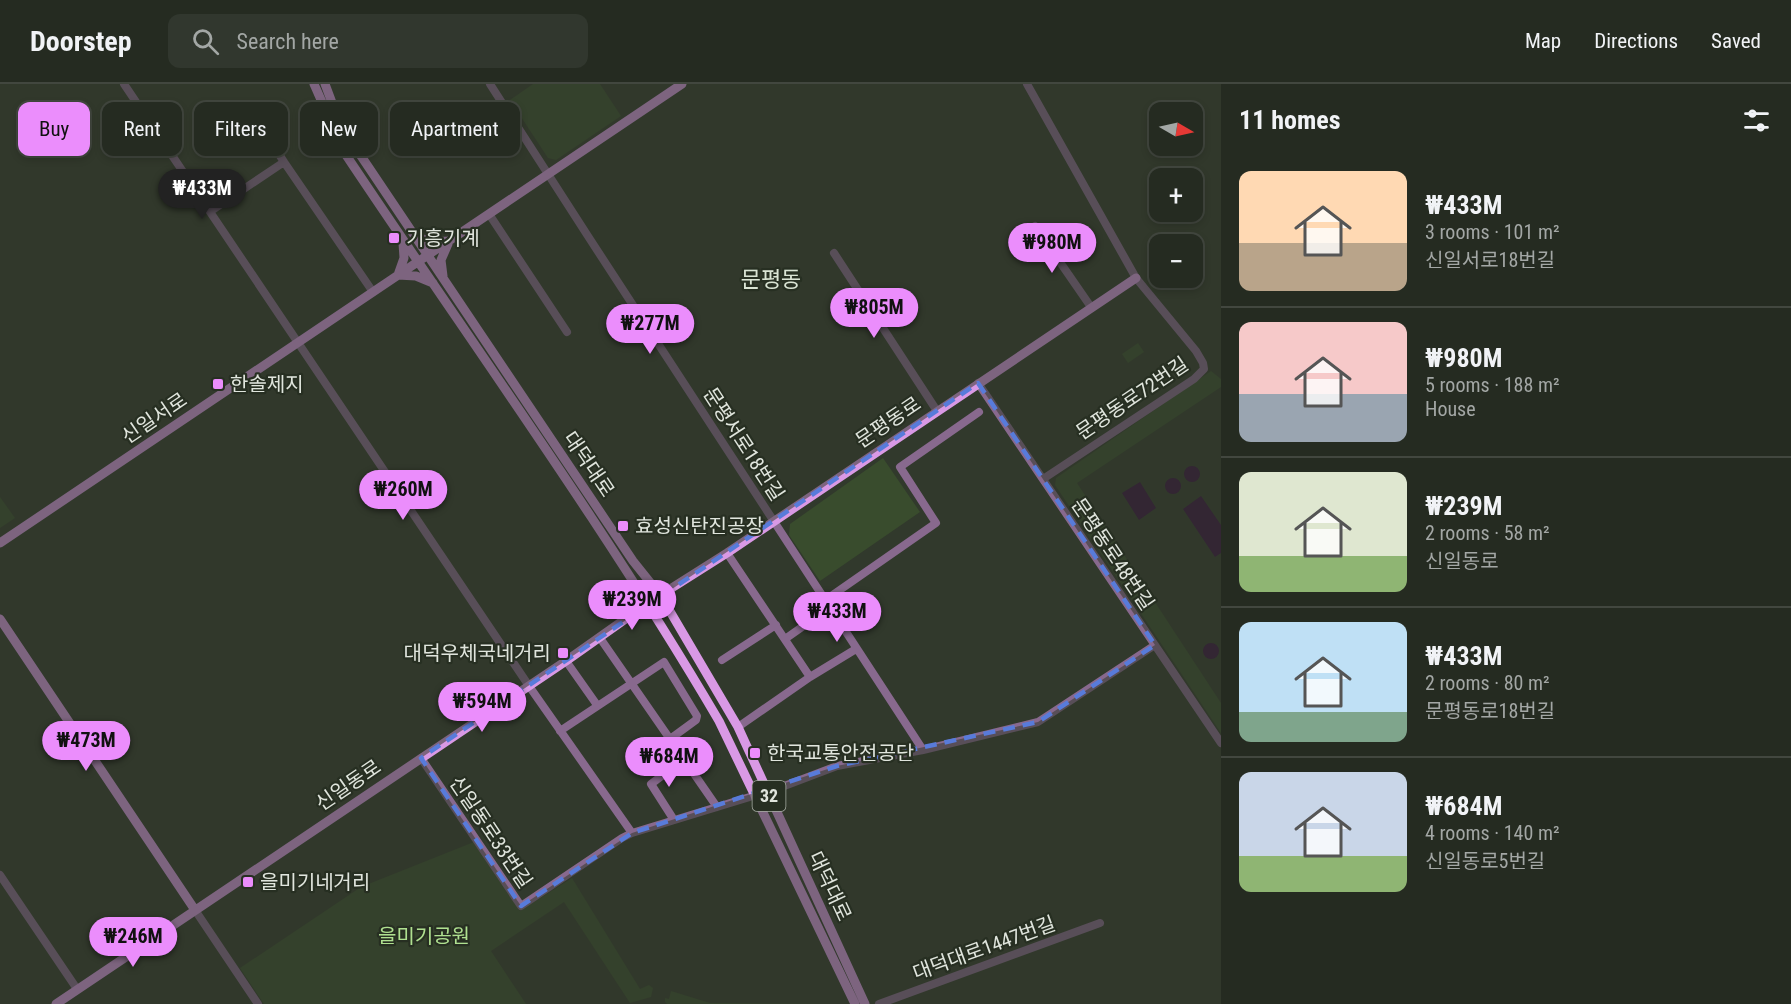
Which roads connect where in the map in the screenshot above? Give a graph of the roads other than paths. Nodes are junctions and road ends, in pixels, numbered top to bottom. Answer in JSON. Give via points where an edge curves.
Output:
{"nodes":[{"id":1,"x":124,"y":84,"type":"edge"},
{"id":2,"x":314,"y":84,"type":"edge"},
{"id":3,"x":325,"y":84,"type":"edge"},
{"id":4,"x":490,"y":84,"type":"edge"},
{"id":5,"x":682,"y":84,"type":"edge"},
{"id":6,"x":1027,"y":84,"type":"edge"},
{"id":7,"x":280,"y":156,"type":"edge"},
{"id":8,"x":284,"y":162,"type":"junction"},
{"id":9,"x":548,"y":174,"type":"junction"},
{"id":10,"x":211,"y":212,"type":"junction"},
{"id":11,"x":489,"y":214,"type":"junction"},
{"id":12,"x":1035,"y":226,"type":"dead end"},
{"id":13,"x":414,"y":235,"type":"junction"},
{"id":14,"x":404,"y":241,"type":"junction"},
{"id":15,"x":449,"y":242,"type":"junction"},
{"id":16,"x":834,"y":253,"type":"dead end"},
{"id":17,"x":427,"y":255,"type":"junction"},
{"id":18,"x":418,"y":262,"type":"junction"},
{"id":19,"x":398,"y":275,"type":"junction"},
{"id":20,"x":1136,"y":278,"type":"junction"},
{"id":21,"x":439,"y":283,"type":"junction"},
{"id":22,"x":373,"y":292,"type":"junction"},
{"id":23,"x":1091,"y":308,"type":"junction"},
{"id":24,"x":567,"y":332,"type":"dead end"},
{"id":25,"x":299,"y":343,"type":"junction"},
{"id":26,"x":978,"y":383,"type":"junction"},
{"id":27,"x":937,"y":411,"type":"junction"},
{"id":28,"x":979,"y":412,"type":"dead end"},
{"id":29,"x":1043,"y":478,"type":"junction"},
{"id":30,"x":774,"y":521,"type":"junction"},
{"id":31,"x":0,"y":543,"type":"edge"},
{"id":32,"x":727,"y":553,"type":"junction"},
{"id":33,"x":661,"y":596,"type":"junction"},
{"id":34,"x":648,"y":603,"type":"junction"},
{"id":35,"x":826,"y":604,"type":"junction"},
{"id":36,"x":0,"y":620,"type":"edge"},
{"id":37,"x":776,"y":625,"type":"junction"},
{"id":38,"x":600,"y":638,"type":"junction"},
{"id":39,"x":785,"y":639,"type":"junction"},
{"id":40,"x":1155,"y":645,"type":"junction"},
{"id":41,"x":856,"y":649,"type":"junction"},
{"id":42,"x":722,"y":660,"type":"dead end"},
{"id":43,"x":566,"y":661,"type":"junction"},
{"id":44,"x":810,"y":677,"type":"junction"},
{"id":45,"x":632,"y":683,"type":"junction"},
{"id":46,"x":528,"y":686,"type":"junction"},
{"id":47,"x":597,"y":705,"type":"junction"},
{"id":48,"x":738,"y":727,"type":"junction"},
{"id":49,"x":560,"y":731,"type":"junction"},
{"id":50,"x":670,"y":739,"type":"junction"},
{"id":51,"x":1221,"y":743,"type":"edge"},
{"id":52,"x":922,"y":750,"type":"junction"},
{"id":53,"x":421,"y":758,"type":"junction"},
{"id":54,"x":683,"y":760,"type":"junction"},
{"id":55,"x":767,"y":791,"type":"junction"},
{"id":56,"x":754,"y":795,"type":"junction"},
{"id":57,"x":717,"y":807,"type":"junction"},
{"id":58,"x":675,"y":819,"type":"junction"},
{"id":59,"x":632,"y":833,"type":"junction"},
{"id":60,"x":0,"y":875,"type":"edge"},
{"id":61,"x":195,"y":910,"type":"junction"},
{"id":62,"x":1100,"y":923,"type":"dead end"},
{"id":63,"x":77,"y":989,"type":"junction"},
{"id":64,"x":56,"y":1004,"type":"edge"},
{"id":65,"x":258,"y":1004,"type":"edge"},
{"id":66,"x":855,"y":1004,"type":"edge"},
{"id":67,"x":865,"y":1004,"type":"edge"},
{"id":68,"x":879,"y":1004,"type":"edge"}],
"edges":[{"from":1,"to":10,"type":"street"},
{"from":2,"to":14,"type":"main road","name":"대덕대로","number":"32","via":[[344,152]]},
{"from":3,"to":13,"type":"main road","name":"대덕대로","number":"32","via":[[353,144]]},
{"from":4,"to":9,"type":"street","name":"문평서로18번길"},
{"from":5,"to":9,"type":"main road","name":"신일서로"},
{"from":6,"to":20,"type":"street"},
{"from":7,"to":8,"type":"street"},
{"from":8,"to":10,"type":"street"},
{"from":8,"to":22,"type":"street"},
{"from":9,"to":11,"type":"main road","name":"신일서로"},
{"from":9,"to":30,"type":"street","name":"문평서로18번길"},
{"from":10,"to":25,"type":"street"},
{"from":11,"to":15,"type":"main road","name":"신일서로"},
{"from":11,"to":24,"type":"street"},
{"from":12,"to":23,"type":"street"},
{"from":13,"to":15,"type":"main road","via":[[430,242]]},
{"from":13,"to":17,"type":"main road","name":"대덕대로","number":"32"},
{"from":14,"to":18,"type":"main road","name":"대덕대로","number":"32"},
{"from":14,"to":19,"type":"main road"},
{"from":15,"to":17,"type":"main road","name":"신일서로"},
{"from":15,"to":21,"type":"main road","via":[[441,260]]},
{"from":16,"to":27,"type":"street"},
{"from":17,"to":18,"type":"main road","name":"신일서로"},
{"from":17,"to":21,"type":"main road","name":"대덕대로","number":"32"},
{"from":18,"to":19,"type":"main road","name":"신일서로"},
{"from":18,"to":21,"type":"main road","name":"대덕대로","number":"32"},
{"from":19,"to":21,"type":"main road"},
{"from":19,"to":22,"type":"main road","name":"신일서로"},
{"from":20,"to":23,"type":"main road","name":"문평동로"},
{"from":20,"to":29,"type":"street","name":"문평동로72번길","via":[[1196,351],[1204,369]]},
{"from":21,"to":33,"type":"main road","name":"대덕대로","number":"32"},
{"from":21,"to":34,"type":"main road","name":"대덕대로","number":"32"},
{"from":22,"to":25,"type":"main road","name":"신일서로"},
{"from":23,"to":26,"type":"main road","name":"문평동로"},
{"from":25,"to":31,"type":"main road","name":"신일서로"},
{"from":25,"to":46,"type":"street"},
{"from":26,"to":27,"type":"main road","name":"문평동로"},
{"from":26,"to":29,"type":"street","name":"문평동로48번길"},
{"from":27,"to":30,"type":"main road","name":"문평동로"},
{"from":28,"to":35,"type":"street","via":[[900,467],[936,523]]},
{"from":29,"to":40,"type":"street","name":"문평동로48번길"},
{"from":30,"to":32,"type":"main road","name":"문평동로"},
{"from":30,"to":35,"type":"street","name":"문평서로18번길"},
{"from":32,"to":33,"type":"main road","name":"문평동로"},
{"from":32,"to":37,"type":"street"},
{"from":33,"to":34,"type":"main road","name":"신일동로"},
{"from":33,"to":48,"type":"main road","name":"대덕대로","number":"32"},
{"from":34,"to":38,"type":"main road","name":"신일동로"},
{"from":34,"to":56,"type":"main road","name":"대덕대로","number":"32","via":[[719,721]]},
{"from":35,"to":39,"type":"street"},
{"from":35,"to":41,"type":"street","name":"문평서로18번길"},
{"from":36,"to":61,"type":"main road"},
{"from":37,"to":39,"type":"street"},
{"from":37,"to":42,"type":"street"},
{"from":38,"to":43,"type":"main road","name":"신일동로"},
{"from":38,"to":45,"type":"street"},
{"from":39,"to":44,"type":"street"},
{"from":40,"to":51,"type":"street","name":"문평동로48번길"},
{"from":40,"to":52,"type":"street","name":"신일동로33번길","via":[[1038,722]]},
{"from":41,"to":44,"type":"street"},
{"from":41,"to":52,"type":"street","name":"문평서로18번길"},
{"from":43,"to":46,"type":"main road","name":"신일동로"},
{"from":43,"to":47,"type":"street"},
{"from":44,"to":48,"type":"street"},
{"from":45,"to":47,"type":"street"},
{"from":45,"to":50,"type":"street"},
{"from":45,"to":50,"type":"street","via":[[664,662],[697,716]]},
{"from":46,"to":49,"type":"street"},
{"from":46,"to":53,"type":"main road","name":"신일동로"},
{"from":47,"to":49,"type":"street"},
{"from":48,"to":55,"type":"main road","name":"대덕대로","number":"32"},
{"from":49,"to":59,"type":"street"},
{"from":50,"to":54,"type":"street"},
{"from":52,"to":55,"type":"street","name":"신일동로33번길","via":[[837,766]]},
{"from":53,"to":59,"type":"street","name":"신일동로33번길","via":[[521,906]]},
{"from":53,"to":61,"type":"main road","name":"신일동로"},
{"from":54,"to":57,"type":"street"},
{"from":54,"to":58,"type":"street","via":[[651,784]]},
{"from":55,"to":56,"type":"street","name":"신일동로33번길"},
{"from":55,"to":67,"type":"main road","name":"대덕대로","number":"32"},
{"from":56,"to":57,"type":"street","name":"신일동로33번길"},
{"from":56,"to":66,"type":"main road","name":"대덕대로","number":"32"},
{"from":57,"to":58,"type":"street","name":"신일동로33번길"},
{"from":58,"to":59,"type":"street","name":"신일동로33번길"},
{"from":60,"to":63,"type":"street"},
{"from":61,"to":63,"type":"main road","name":"신일동로"},
{"from":61,"to":65,"type":"street"},
{"from":62,"to":68,"type":"street","name":"대덕대로1447번길"},
{"from":63,"to":64,"type":"main road","name":"신일동로"}]}
